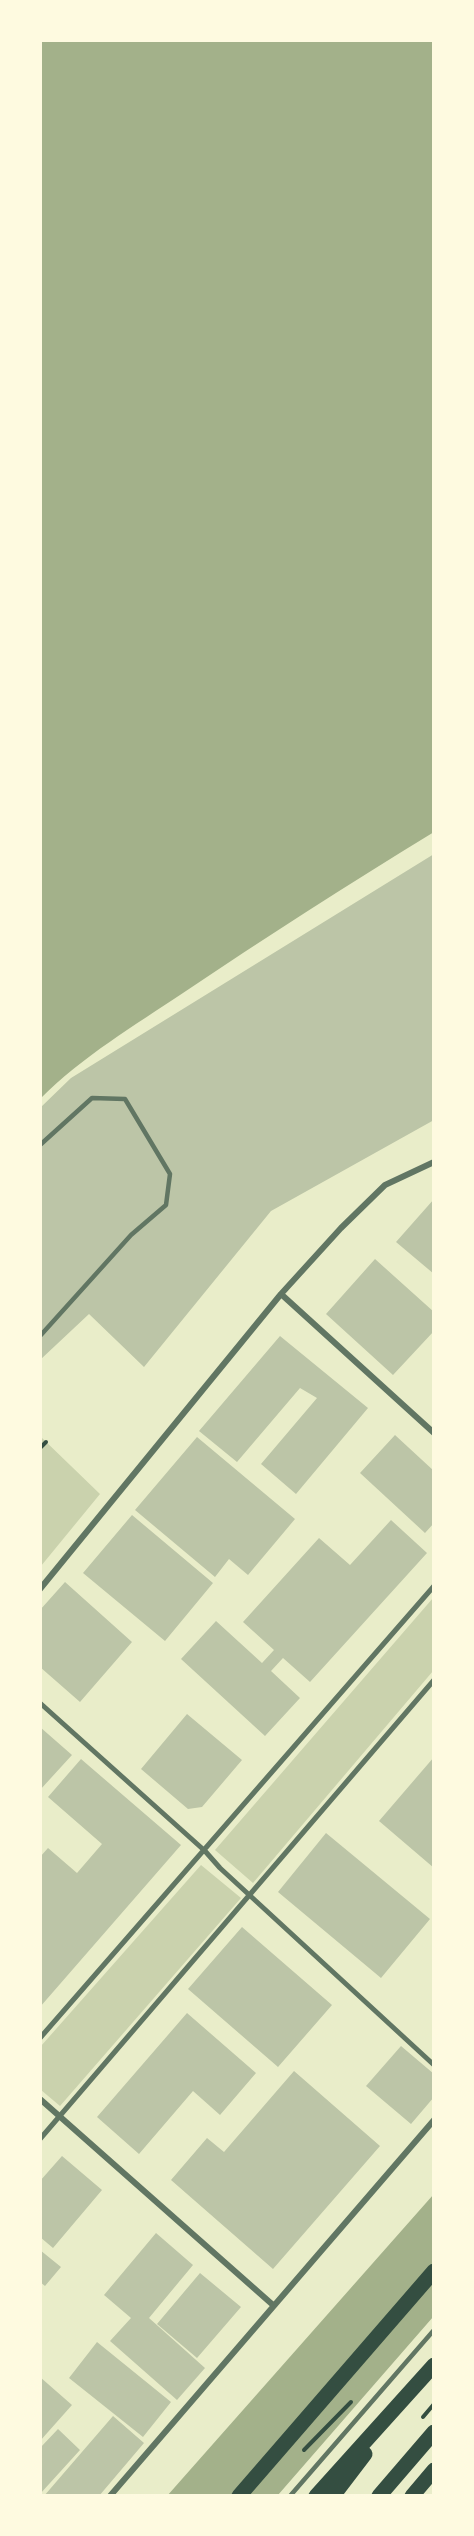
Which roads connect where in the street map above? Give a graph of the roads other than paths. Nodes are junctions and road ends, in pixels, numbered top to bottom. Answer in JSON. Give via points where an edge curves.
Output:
{"nodes":[{"id":1,"x":40,"y":1145,"type":"edge"},
{"id":2,"x":434,"y":1162,"type":"edge"},
{"id":3,"x":280,"y":1294,"type":"junction"},
{"id":4,"x":40,"y":1336,"type":"edge"},
{"id":5,"x":434,"y":1433,"type":"edge"},
{"id":6,"x":434,"y":1586,"type":"edge"},
{"id":7,"x":40,"y":1589,"type":"edge"},
{"id":8,"x":434,"y":1680,"type":"edge"},
{"id":9,"x":40,"y":1703,"type":"edge"},
{"id":10,"x":205,"y":1851,"type":"junction"},
{"id":11,"x":249,"y":1895,"type":"junction"},
{"id":12,"x":40,"y":2038,"type":"edge"},
{"id":13,"x":434,"y":2065,"type":"edge"},
{"id":14,"x":40,"y":2099,"type":"edge"},
{"id":15,"x":60,"y":2115,"type":"junction"},
{"id":16,"x":434,"y":2120,"type":"edge"},
{"id":17,"x":40,"y":2139,"type":"edge"},
{"id":18,"x":434,"y":2271,"type":"edge"},
{"id":19,"x":273,"y":2305,"type":"junction"},
{"id":20,"x":434,"y":2330,"type":"edge"},
{"id":21,"x":434,"y":2366,"type":"edge"},
{"id":22,"x":434,"y":2432,"type":"edge"},
{"id":23,"x":434,"y":2470,"type":"edge"},
{"id":24,"x":110,"y":2496,"type":"edge"},
{"id":25,"x":239,"y":2496,"type":"edge"},
{"id":26,"x":290,"y":2496,"type":"edge"},
{"id":27,"x":316,"y":2496,"type":"edge"},
{"id":28,"x":333,"y":2496,"type":"edge"},
{"id":29,"x":379,"y":2496,"type":"edge"},
{"id":30,"x":412,"y":2496,"type":"edge"}],
"edges":[{"from":1,"to":4,"type":"lane","via":[[92,1098],[125,1099],[170,1174],[166,1205],[130,1235]]},
{"from":2,"to":3,"type":"street","via":[[385,1185]]},
{"from":3,"to":5,"type":"street"},
{"from":3,"to":7,"type":"street"},
{"from":6,"to":10,"type":"street"},
{"from":8,"to":11,"type":"street"},
{"from":9,"to":10,"type":"street"},
{"from":10,"to":11,"type":"street"},
{"from":10,"to":12,"type":"street"},
{"from":11,"to":13,"type":"street"},
{"from":11,"to":15,"type":"street"},
{"from":14,"to":15,"type":"street"},
{"from":15,"to":17,"type":"street"},
{"from":15,"to":19,"type":"street"},
{"from":16,"to":19,"type":"street"},
{"from":18,"to":25,"type":"main road"},
{"from":19,"to":24,"type":"street"},
{"from":20,"to":26,"type":"lane"},
{"from":21,"to":27,"type":"main road"},
{"from":21,"to":28,"type":"main road"},
{"from":22,"to":29,"type":"main road"},
{"from":23,"to":30,"type":"main road"}]}
